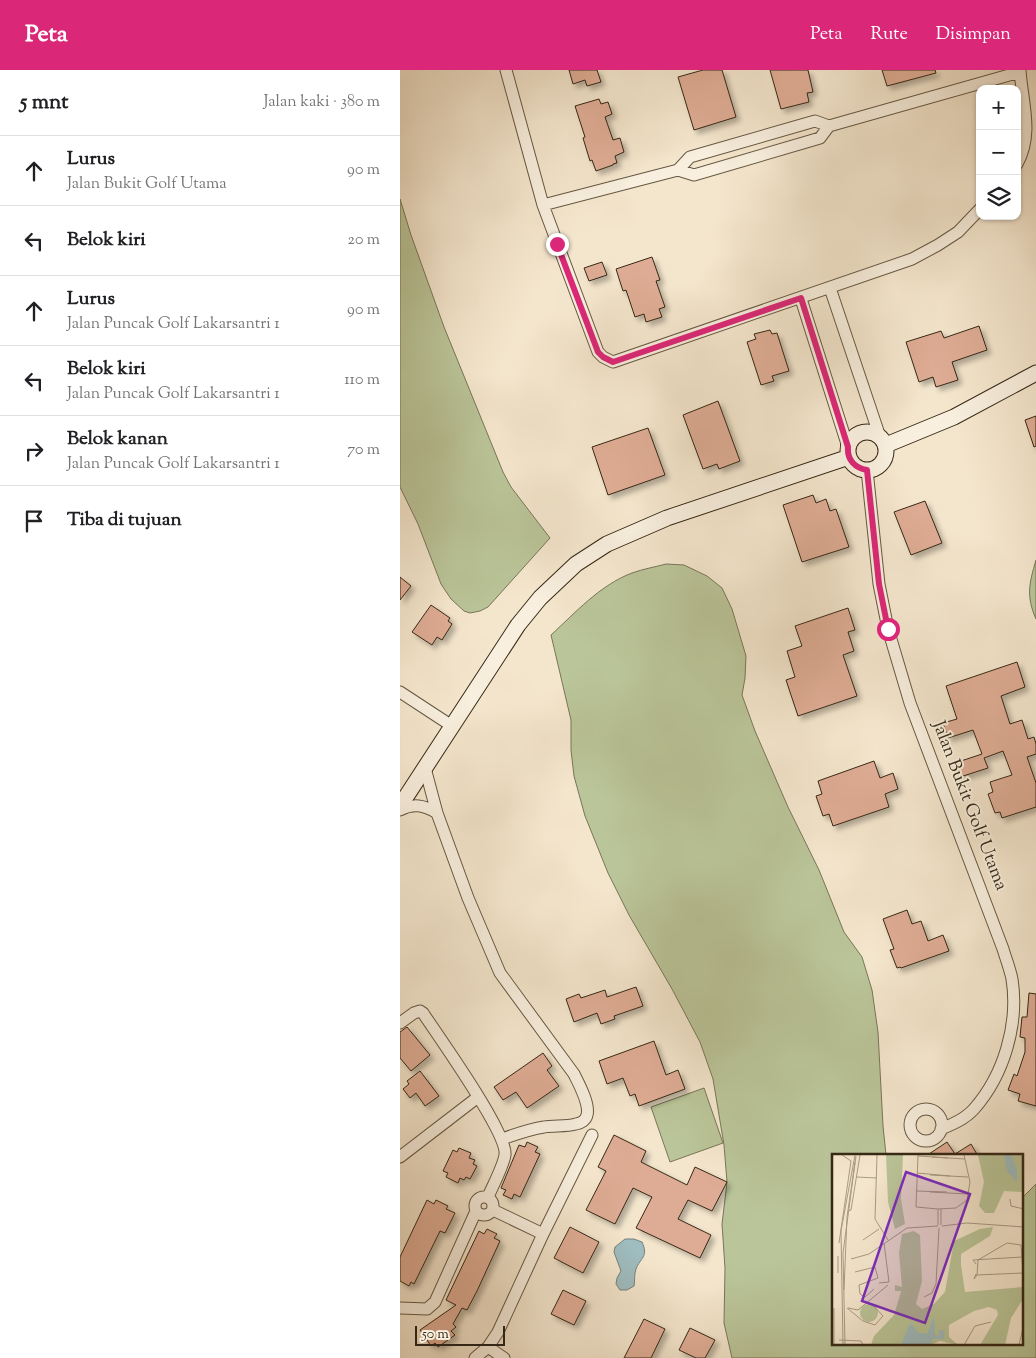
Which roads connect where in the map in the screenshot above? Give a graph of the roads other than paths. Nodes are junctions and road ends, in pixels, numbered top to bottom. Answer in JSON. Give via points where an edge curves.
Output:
{"nodes":[{"id":1,"x":506,"y":70,"type":"edge"},
{"id":2,"x":1020,"y":71,"type":"edge"},
{"id":3,"x":829,"y":126,"type":"junction"},
{"id":4,"x":1021,"y":158,"type":"edge"},
{"id":5,"x":678,"y":170,"type":"junction"},
{"id":6,"x":543,"y":205,"type":"junction"},
{"id":7,"x":976,"y":213,"type":"edge"},
{"id":8,"x":830,"y":288,"type":"junction"},
{"id":9,"x":801,"y":298,"type":"junction"},
{"id":10,"x":1036,"y":373,"type":"edge"},
{"id":11,"x":883,"y":441,"type":"junction"},
{"id":12,"x":849,"y":452,"type":"junction"},
{"id":13,"x":867,"y":470,"type":"junction"},
{"id":14,"x":400,"y":692,"type":"edge"},
{"id":15,"x":452,"y":726,"type":"junction"},
{"id":16,"x":425,"y":768,"type":"junction"},
{"id":17,"x":400,"y":806,"type":"edge"},
{"id":18,"x":400,"y":810,"type":"edge"},
{"id":19,"x":437,"y":813,"type":"junction"},
{"id":20,"x":400,"y":1024,"type":"edge"},
{"id":21,"x":478,"y":1097,"type":"junction"},
{"id":22,"x":941,"y":1130,"type":"dead end"},
{"id":23,"x":592,"y":1134,"type":"dead end"},
{"id":24,"x":502,"y":1139,"type":"junction"},
{"id":25,"x":400,"y":1157,"type":"edge"},
{"id":26,"x":488,"y":1197,"type":"junction"},
{"id":27,"x":493,"y":1210,"type":"junction"},
{"id":28,"x":476,"y":1211,"type":"junction"},
{"id":29,"x":543,"y":1234,"type":"junction"},
{"id":30,"x":400,"y":1308,"type":"edge"},
{"id":31,"x":488,"y":1347,"type":"junction"},
{"id":32,"x":476,"y":1358,"type":"edge"},
{"id":33,"x":504,"y":1358,"type":"edge"}],
"edges":[{"from":1,"to":6,"type":"street"},
{"from":2,"to":3,"type":"street"},
{"from":2,"to":4,"type":"street","via":[[1027,133]]},
{"from":3,"to":5,"type":"street","via":[[816,121],[690,157]]},
{"from":3,"to":5,"type":"street","via":[[820,138],[784,149],[694,175]]},
{"from":5,"to":6,"type":"street"},
{"from":6,"to":9,"type":"street","via":[[593,341],[598,352],[613,362]]},
{"from":7,"to":8,"type":"street","via":[[958,232],[930,250]]},
{"from":8,"to":9,"type":"street"},
{"from":8,"to":11,"type":"street"},
{"from":9,"to":12,"type":"street"},
{"from":10,"to":11,"type":"street","via":[[954,417]]},
{"from":11,"to":12,"type":"street","via":[[874,433],[862,433],[852,440]]},
{"from":11,"to":13,"type":"street","via":[[887,451],[883,462]]},
{"from":12,"to":13,"type":"street","via":[[854,465]]},
{"from":12,"to":15,"type":"street","via":[[667,518],[607,544],[576,564],[540,598],[518,625]]},
{"from":13,"to":22,"type":"street","name":"Jalan Bukit Golf Utama","via":[[879,584],[894,647],[910,703],[1012,979],[1009,1039],[1000,1070],[974,1109]]},
{"from":14,"to":15,"type":"street"},
{"from":15,"to":16,"type":"street"},
{"from":16,"to":17,"type":"street"},
{"from":16,"to":19,"type":"street"},
{"from":18,"to":19,"type":"street","via":[[416,805]]},
{"from":19,"to":24,"type":"street","via":[[500,973],[574,1074],[587,1107],[587,1115],[576,1124],[545,1126]]},
{"from":20,"to":21,"type":"street","via":[[420,1011]]},
{"from":21,"to":24,"type":"street"},
{"from":21,"to":25,"type":"street"},
{"from":23,"to":29,"type":"street"},
{"from":24,"to":26,"type":"street","via":[[505,1156]]},
{"from":26,"to":27,"type":"street","via":[[493,1202]]},
{"from":26,"to":28,"type":"street","via":[[477,1200]]},
{"from":27,"to":28,"type":"street","via":[[487,1215]]},
{"from":27,"to":29,"type":"street"},
{"from":28,"to":30,"type":"street","via":[[435,1302],[427,1309]]},
{"from":29,"to":31,"type":"street"},
{"from":31,"to":32,"type":"street"},
{"from":31,"to":33,"type":"street"}]}
